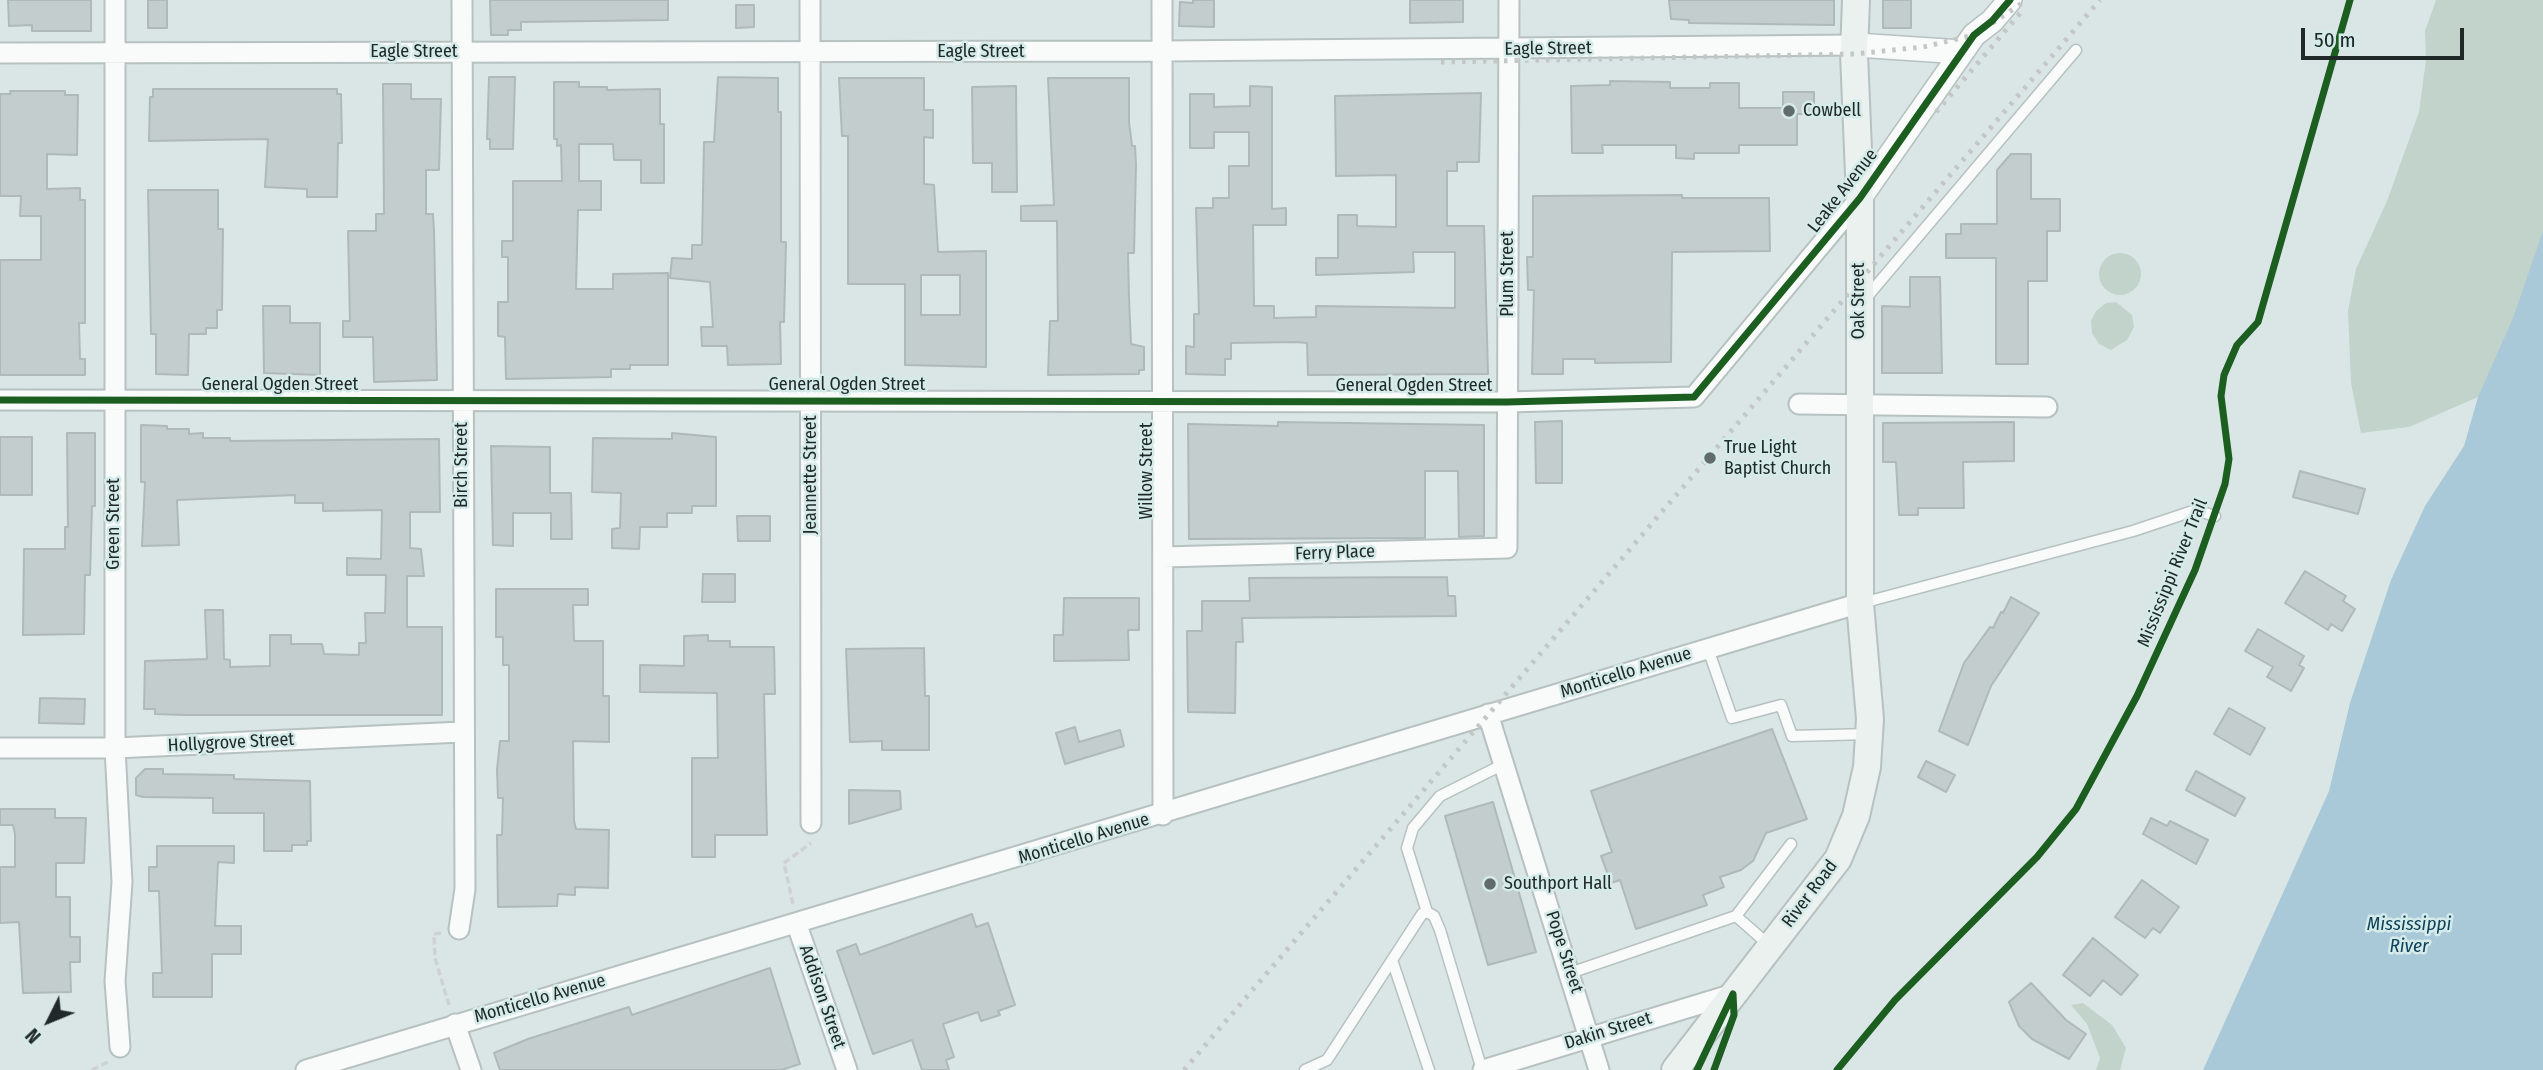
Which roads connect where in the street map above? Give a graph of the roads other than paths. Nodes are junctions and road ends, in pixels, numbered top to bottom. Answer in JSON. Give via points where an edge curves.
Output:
{"nodes":[{"id":1,"x":115,"y":0,"type":"edge"},
{"id":2,"x":462,"y":0,"type":"edge"},
{"id":3,"x":810,"y":0,"type":"edge"},
{"id":4,"x":1163,"y":0,"type":"edge"},
{"id":5,"x":1509,"y":0,"type":"edge"},
{"id":6,"x":1856,"y":0,"type":"edge"},
{"id":7,"x":2010,"y":0,"type":"edge"},
{"id":8,"x":1856,"y":45,"type":"junction"},
{"id":9,"x":1509,"y":50,"type":"junction"},
{"id":10,"x":2076,"y":50,"type":"dead end"},
{"id":11,"x":1163,"y":51,"type":"junction"},
{"id":12,"x":463,"y":52,"type":"junction"},
{"id":13,"x":811,"y":52,"type":"junction"},
{"id":14,"x":1962,"y":52,"type":"junction"},
{"id":15,"x":0,"y":53,"type":"edge"},
{"id":16,"x":115,"y":53,"type":"junction"},
{"id":17,"x":1860,"y":198,"type":"junction"},
{"id":18,"x":1859,"y":307,"type":"junction"},
{"id":19,"x":1694,"y":397,"type":"joint"},
{"id":20,"x":0,"y":400,"type":"edge"},
{"id":21,"x":114,"y":401,"type":"junction"},
{"id":22,"x":462,"y":401,"type":"junction"},
{"id":23,"x":810,"y":401,"type":"junction"},
{"id":24,"x":1163,"y":401,"type":"junction"},
{"id":25,"x":1507,"y":402,"type":"junction"},
{"id":26,"x":1799,"y":404,"type":"dead end"},
{"id":27,"x":1859,"y":404,"type":"junction"},
{"id":28,"x":2047,"y":407,"type":"dead end"},
{"id":29,"x":2215,"y":516,"type":"dead end"},
{"id":30,"x":1507,"y":548,"type":"joint"},
{"id":31,"x":1163,"y":557,"type":"junction"},
{"id":32,"x":1860,"y":603,"type":"junction"},
{"id":33,"x":1708,"y":649,"type":"junction"},
{"id":34,"x":1488,"y":714,"type":"junction"},
{"id":35,"x":462,"y":732,"type":"junction"},
{"id":36,"x":1869,"y":734,"type":"junction"},
{"id":37,"x":0,"y":748,"type":"edge"},
{"id":38,"x":115,"y":748,"type":"junction"},
{"id":39,"x":1504,"y":764,"type":"junction"},
{"id":40,"x":1163,"y":815,"type":"junction"},
{"id":41,"x":811,"y":823,"type":"road end"},
{"id":42,"x":1791,"y":844,"type":"dead end"},
{"id":43,"x":1427,"y":912,"type":"junction"},
{"id":44,"x":796,"y":916,"type":"junction"},
{"id":45,"x":1736,"y":916,"type":"junction"},
{"id":46,"x":459,"y":929,"type":"dead end"},
{"id":47,"x":1770,"y":946,"type":"junction"},
{"id":48,"x":1392,"y":960,"type":"junction"},
{"id":49,"x":1570,"y":972,"type":"junction"},
{"id":50,"x":1733,"y":994,"type":"junction"},
{"id":51,"x":452,"y":1015,"type":"junction"},
{"id":52,"x":1590,"y":1035,"type":"junction"},
{"id":53,"x":120,"y":1047,"type":"dead end"},
{"id":54,"x":1329,"y":1065,"type":"edge"},
{"id":55,"x":306,"y":1070,"type":"edge"},
{"id":56,"x":471,"y":1070,"type":"edge"},
{"id":57,"x":847,"y":1070,"type":"edge"},
{"id":58,"x":1305,"y":1070,"type":"edge"},
{"id":59,"x":1429,"y":1070,"type":"edge"},
{"id":60,"x":1482,"y":1070,"type":"edge"},
{"id":61,"x":1600,"y":1070,"type":"edge"},
{"id":62,"x":1675,"y":1070,"type":"edge"}],
"edges":[{"from":1,"to":16,"type":"street","name":"Green Street"},
{"from":2,"to":12,"type":"street","name":"Birch Street"},
{"from":3,"to":13,"type":"street","name":"Jeannette Street"},
{"from":4,"to":11,"type":"street","name":"Willow Street"},
{"from":5,"to":9,"type":"street","name":"Plum Street"},
{"from":6,"to":8,"type":"main road","name":"Oak Street"},
{"from":7,"to":14,"type":"street","name":"Leake Avenue"},
{"from":8,"to":9,"type":"street","name":"Eagle Street"},
{"from":8,"to":14,"type":"street","name":"Eagle Street"},
{"from":8,"to":17,"type":"main road","name":"Oak Street"},
{"from":9,"to":11,"type":"street","name":"Eagle Street"},
{"from":9,"to":25,"type":"street","name":"Plum Street"},
{"from":10,"to":18,"type":"lane"},
{"from":11,"to":13,"type":"street","name":"Eagle Street"},
{"from":11,"to":24,"type":"street","name":"Willow Street"},
{"from":12,"to":13,"type":"street","name":"Eagle Street"},
{"from":12,"to":16,"type":"street","name":"Eagle Street"},
{"from":12,"to":22,"type":"street","name":"Birch Street"},
{"from":13,"to":23,"type":"street","name":"Jeannette Street"},
{"from":14,"to":17,"type":"street","name":"Leake Avenue"},
{"from":15,"to":16,"type":"street","name":"Eagle Street"},
{"from":16,"to":21,"type":"street","name":"Green Street"},
{"from":17,"to":18,"type":"main road","name":"Oak Street"},
{"from":17,"to":19,"type":"street","name":"Leake Avenue"},
{"from":18,"to":27,"type":"main road","name":"Oak Street"},
{"from":19,"to":25,"type":"street","name":"General Ogden Street"},
{"from":20,"to":21,"type":"street","name":"General Ogden Street"},
{"from":21,"to":22,"type":"street","name":"General Ogden Street"},
{"from":21,"to":38,"type":"street","name":"Green Street"},
{"from":22,"to":23,"type":"street","name":"General Ogden Street"},
{"from":22,"to":35,"type":"street","name":"Birch Street"},
{"from":23,"to":24,"type":"street","name":"General Ogden Street"},
{"from":23,"to":41,"type":"street","name":"Jeannette Street"},
{"from":24,"to":25,"type":"street","name":"General Ogden Street"},
{"from":24,"to":31,"type":"street","name":"Willow Street"},
{"from":25,"to":30,"type":"street","name":"Plum Street"},
{"from":26,"to":27,"type":"street"},
{"from":27,"to":28,"type":"street"},
{"from":27,"to":32,"type":"main road","name":"Oak Street"},
{"from":29,"to":32,"type":"lane","via":[[2196,510]]},
{"from":30,"to":31,"type":"street","name":"Ferry Place"},
{"from":31,"to":40,"type":"street","name":"Willow Street"},
{"from":32,"to":33,"type":"street","name":"Monticello Avenue"},
{"from":32,"to":36,"type":"main road","name":"River Road"},
{"from":33,"to":34,"type":"street","name":"Monticello Avenue"},
{"from":33,"to":36,"type":"lane","via":[[1732,718],[1781,705],[1792,736]]},
{"from":34,"to":39,"type":"street","name":"Pope Street"},
{"from":34,"to":40,"type":"street","name":"Monticello Avenue"},
{"from":35,"to":38,"type":"street","name":"Hollygrove Street"},
{"from":35,"to":46,"type":"street","name":"Birch Street","via":[[465,890]]},
{"from":36,"to":47,"type":"main road","name":"River Road","via":[[1856,816],[1838,859]]},
{"from":37,"to":38,"type":"street","name":"Hollygrove Street"},
{"from":38,"to":53,"type":"street","name":"Green Street","via":[[122,882],[115,981]]},
{"from":39,"to":43,"type":"lane","via":[[1440,796],[1413,828],[1407,848]]},
{"from":39,"to":49,"type":"street","name":"Pope Street"},
{"from":40,"to":44,"type":"street","name":"Monticello Avenue"},
{"from":42,"to":45,"type":"lane"},
{"from":43,"to":48,"type":"lane"},
{"from":43,"to":60,"type":"lane","via":[[1440,930]]},
{"from":44,"to":51,"type":"street","name":"Monticello Avenue"},
{"from":44,"to":57,"type":"street","name":"Addison Street"},
{"from":45,"to":47,"type":"lane"},
{"from":45,"to":49,"type":"lane"},
{"from":47,"to":50,"type":"main road","name":"River Road"},
{"from":48,"to":54,"type":"lane"},
{"from":48,"to":59,"type":"lane"},
{"from":49,"to":52,"type":"street","name":"Pope Street"},
{"from":50,"to":52,"type":"street","name":"Dakin Street"},
{"from":50,"to":62,"type":"main road","name":"River Road"},
{"from":51,"to":55,"type":"street","name":"Monticello Avenue"},
{"from":51,"to":56,"type":"street"},
{"from":52,"to":60,"type":"street","name":"Dakin Street"},
{"from":52,"to":61,"type":"street","name":"Pope Street"},
{"from":54,"to":58,"type":"lane"}]}
